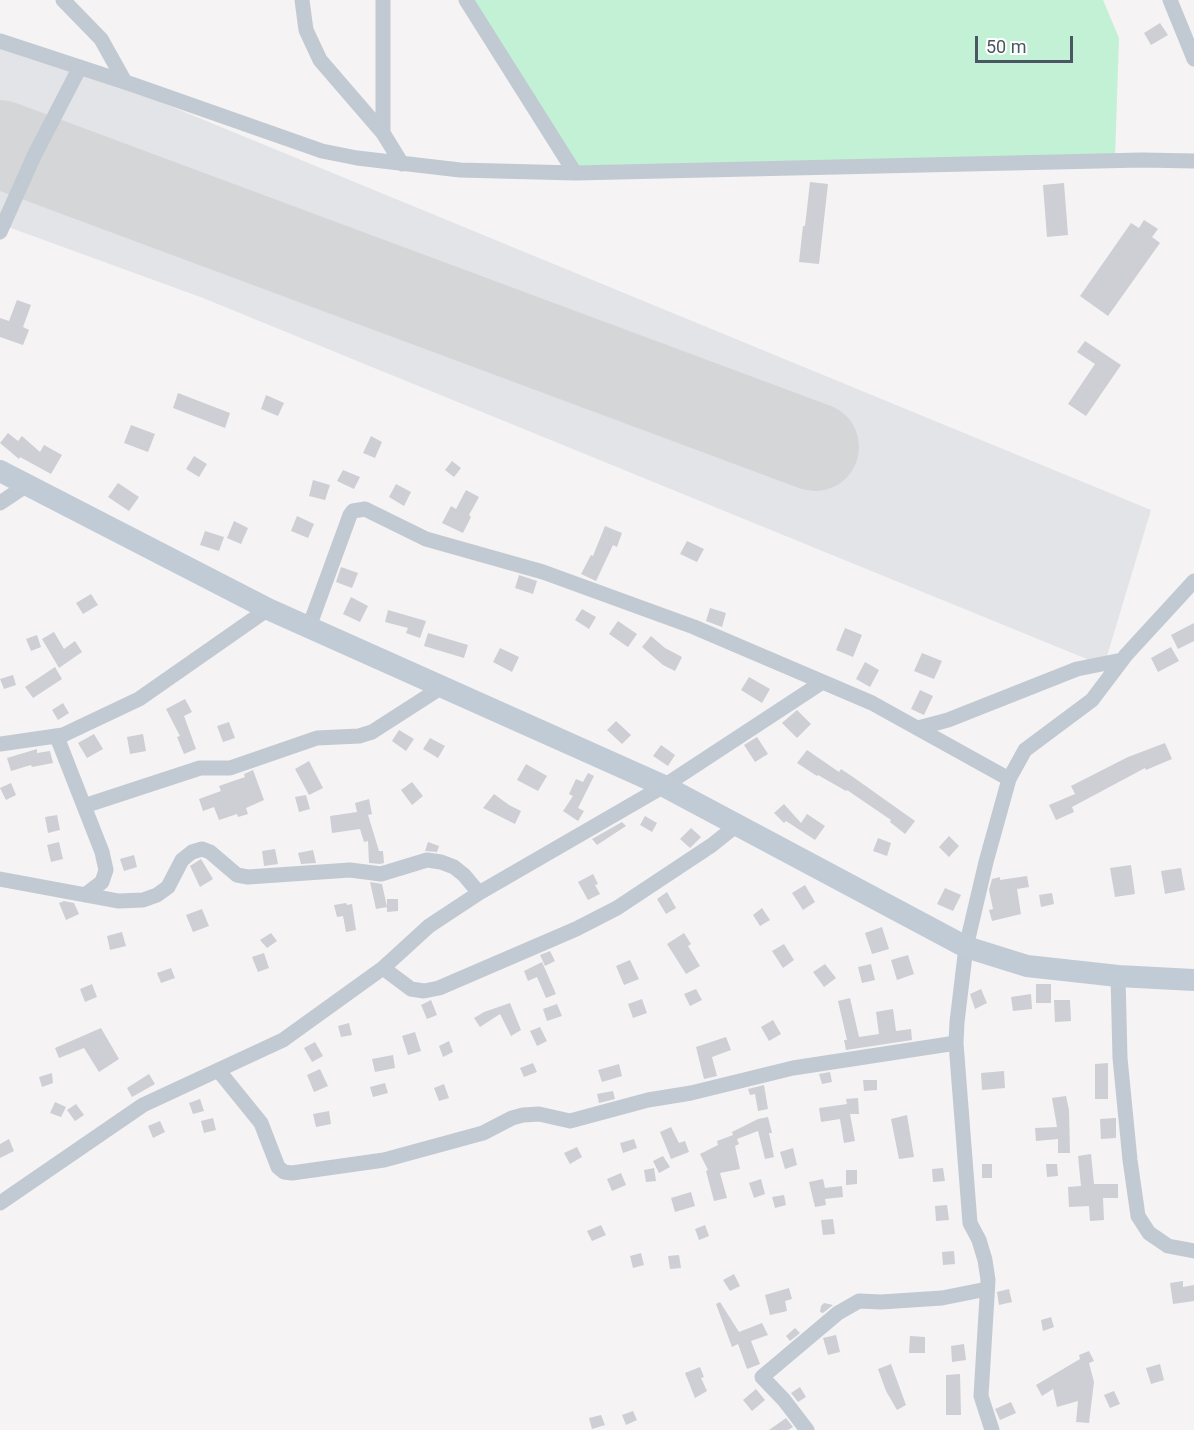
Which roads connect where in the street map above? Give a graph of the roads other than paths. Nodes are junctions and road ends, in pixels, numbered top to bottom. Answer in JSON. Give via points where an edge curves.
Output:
{"nodes":[{"id":1,"x":63,"y":0,"type":"edge"},
{"id":2,"x":302,"y":0,"type":"edge"},
{"id":3,"x":383,"y":0,"type":"edge"},
{"id":4,"x":466,"y":0,"type":"edge"},
{"id":5,"x":1170,"y":0,"type":"edge"},
{"id":6,"x":0,"y":41,"type":"edge"},
{"id":7,"x":1194,"y":59,"type":"edge"},
{"id":8,"x":80,"y":67,"type":"junction"},
{"id":9,"x":125,"y":82,"type":"junction"},
{"id":10,"x":383,"y":133,"type":"junction"},
{"id":11,"x":1194,"y":161,"type":"edge"},
{"id":12,"x":402,"y":164,"type":"junction"},
{"id":13,"x":575,"y":173,"type":"junction"},
{"id":14,"x":0,"y":232,"type":"edge"},
{"id":15,"x":0,"y":471,"type":"edge"},
{"id":16,"x":27,"y":485,"type":"junction"},
{"id":17,"x":0,"y":503,"type":"edge"},
{"id":18,"x":1194,"y":581,"type":"edge"},
{"id":19,"x":268,"y":609,"type":"junction"},
{"id":20,"x":309,"y":627,"type":"junction"},
{"id":21,"x":1122,"y":660,"type":"junction"},
{"id":22,"x":821,"y":682,"type":"junction"},
{"id":23,"x":442,"y":687,"type":"junction"},
{"id":24,"x":918,"y":728,"type":"junction"},
{"id":25,"x":57,"y":737,"type":"junction"},
{"id":26,"x":0,"y":744,"type":"edge"},
{"id":27,"x":1009,"y":779,"type":"junction"},
{"id":28,"x":664,"y":786,"type":"junction"},
{"id":29,"x":84,"y":806,"type":"junction"},
{"id":30,"x":737,"y":825,"type":"junction"},
{"id":31,"x":0,"y":879,"type":"edge"},
{"id":32,"x":479,"y":892,"type":"junction"},
{"id":33,"x":85,"y":895,"type":"junction"},
{"id":34,"x":966,"y":947,"type":"junction"},
{"id":35,"x":383,"y":968,"type":"junction"},
{"id":36,"x":1118,"y":976,"type":"junction"},
{"id":37,"x":1194,"y":980,"type":"edge"},
{"id":38,"x":956,"y":1043,"type":"junction"},
{"id":39,"x":218,"y":1070,"type":"junction"},
{"id":40,"x":0,"y":1203,"type":"edge"},
{"id":41,"x":1194,"y":1251,"type":"edge"},
{"id":42,"x":987,"y":1289,"type":"junction"},
{"id":43,"x":807,"y":1430,"type":"edge"},
{"id":44,"x":992,"y":1430,"type":"edge"}],
"edges":[{"from":1,"to":9,"type":"street","via":[[101,39]]},
{"from":2,"to":10,"type":"street","via":[[306,30],[320,60]]},
{"from":3,"to":10,"type":"street"},
{"from":4,"to":13,"type":"street"},
{"from":5,"to":7,"type":"street"},
{"from":6,"to":8,"type":"street"},
{"from":8,"to":9,"type":"street"},
{"from":8,"to":14,"type":"street"},
{"from":9,"to":12,"type":"street","via":[[322,151]]},
{"from":10,"to":12,"type":"street"},
{"from":11,"to":13,"type":"street"},
{"from":12,"to":13,"type":"street","via":[[508,173]]},
{"from":15,"to":16,"type":"street"},
{"from":16,"to":17,"type":"street"},
{"from":16,"to":19,"type":"street"},
{"from":18,"to":21,"type":"street"},
{"from":19,"to":20,"type":"street"},
{"from":19,"to":25,"type":"street","via":[[150,692]]},
{"from":20,"to":22,"type":"street","via":[[350,515],[365,509],[426,540],[543,572],[694,627]]},
{"from":20,"to":23,"type":"street"},
{"from":21,"to":24,"type":"street","via":[[1077,669]]},
{"from":21,"to":27,"type":"street","via":[[1092,700],[1026,750]]},
{"from":22,"to":24,"type":"street"},
{"from":22,"to":28,"type":"street"},
{"from":23,"to":28,"type":"street"},
{"from":23,"to":29,"type":"street","via":[[372,732],[348,738],[317,738],[230,768],[200,768]]},
{"from":24,"to":27,"type":"street"},
{"from":25,"to":26,"type":"street"},
{"from":25,"to":29,"type":"street"},
{"from":27,"to":34,"type":"street"},
{"from":28,"to":30,"type":"street"},
{"from":28,"to":32,"type":"street"},
{"from":29,"to":33,"type":"street","via":[[106,870],[102,882]]},
{"from":30,"to":34,"type":"street"},
{"from":30,"to":35,"type":"street","via":[[617,908],[439,988],[411,989]]},
{"from":31,"to":33,"type":"street"},
{"from":32,"to":33,"type":"street","via":[[454,867],[441,862],[427,860],[381,874],[350,870],[248,877],[237,875],[202,849],[182,860],[168,887],[157,895],[119,901]]},
{"from":32,"to":35,"type":"street","via":[[429,926]]},
{"from":34,"to":36,"type":"street","via":[[1027,966]]},
{"from":34,"to":38,"type":"street"},
{"from":35,"to":39,"type":"street","via":[[283,1040]]},
{"from":36,"to":37,"type":"street"},
{"from":36,"to":41,"type":"street","via":[[1120,1058],[1138,1216],[1149,1233],[1168,1246]]},
{"from":38,"to":39,"type":"street","via":[[793,1068],[570,1121],[523,1115],[483,1133],[384,1160],[292,1173],[279,1167],[261,1123]]},
{"from":38,"to":42,"type":"street","via":[[970,1223],[985,1260]]},
{"from":39,"to":40,"type":"street","via":[[143,1105]]},
{"from":42,"to":43,"type":"street","via":[[931,1299],[859,1301],[838,1313],[762,1377]]},
{"from":42,"to":44,"type":"street","via":[[981,1396]]}]}
